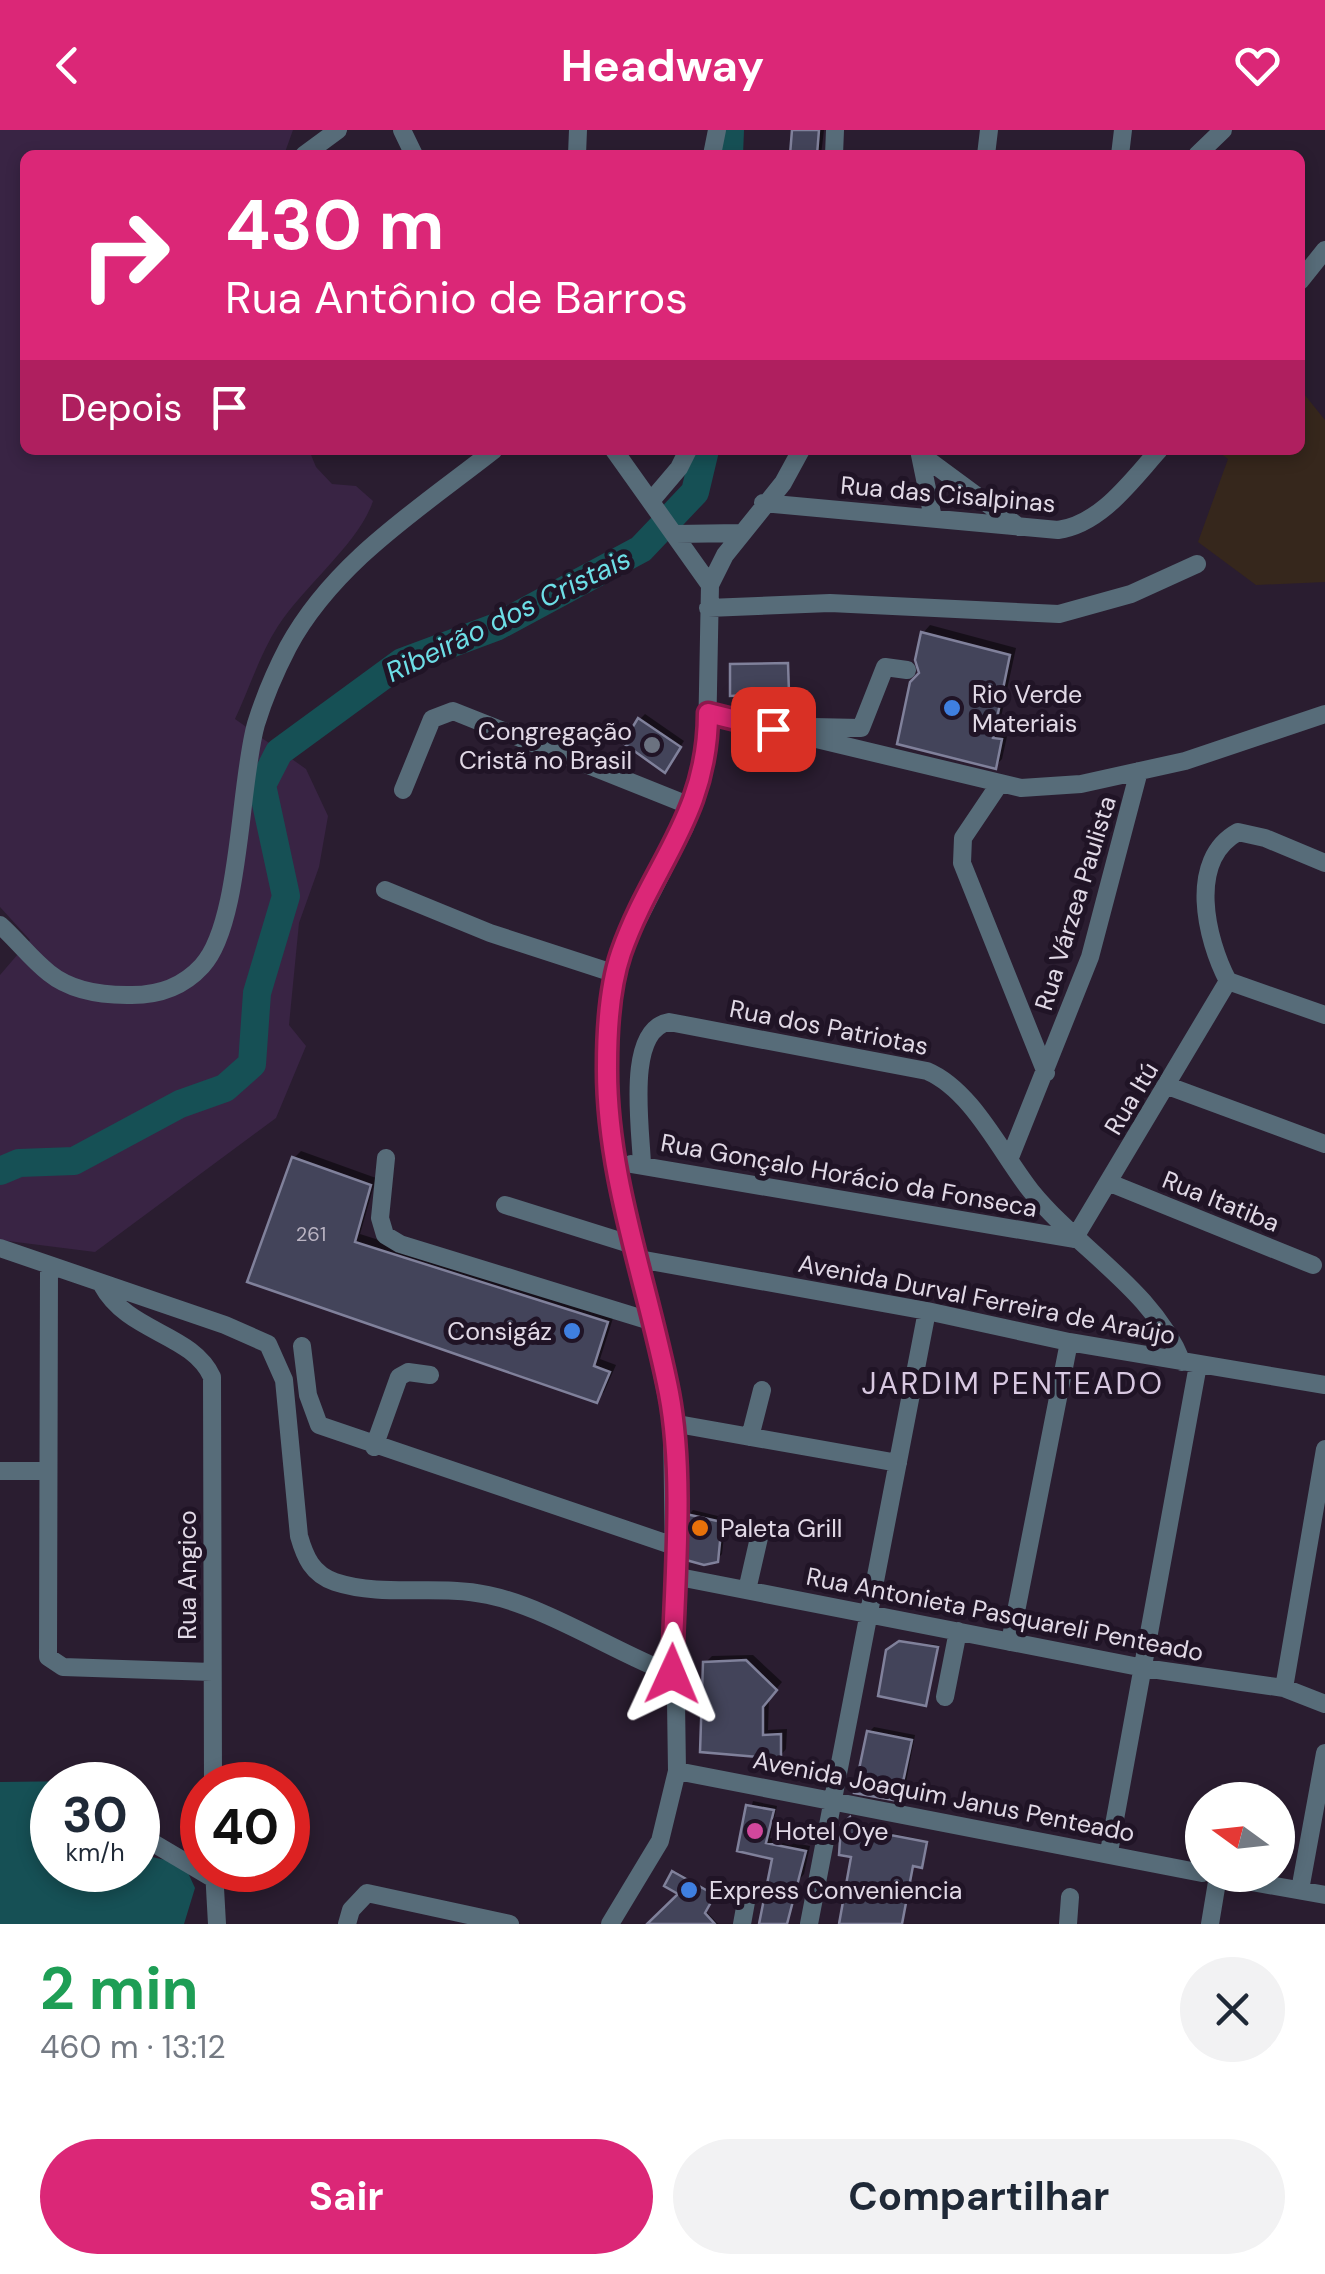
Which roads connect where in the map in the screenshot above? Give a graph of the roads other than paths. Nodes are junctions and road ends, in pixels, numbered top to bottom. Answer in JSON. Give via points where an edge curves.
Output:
{"nodes":[{"id":1,"x":338,"y":130,"type":"edge"},
{"id":2,"x":1222,"y":130,"type":"edge"},
{"id":3,"x":311,"y":150,"type":"edge"},
{"id":4,"x":1202,"y":150,"type":"edge"},
{"id":5,"x":1325,"y":250,"type":"edge"},
{"id":6,"x":1305,"y":275,"type":"edge"},
{"id":7,"x":488,"y":455,"type":"edge"},
{"id":8,"x":618,"y":455,"type":"edge"},
{"id":9,"x":686,"y":455,"type":"edge"},
{"id":10,"x":798,"y":455,"type":"edge"},
{"id":11,"x":920,"y":455,"type":"edge"},
{"id":12,"x":923,"y":455,"type":"edge"},
{"id":13,"x":1153,"y":455,"type":"edge"},
{"id":14,"x":763,"y":504,"type":"junction"},
{"id":15,"x":655,"y":506,"type":"junction"},
{"id":16,"x":933,"y":518,"type":"junction"},
{"id":17,"x":1019,"y":527,"type":"junction"},
{"id":18,"x":674,"y":532,"type":"junction"},
{"id":19,"x":740,"y":532,"type":"junction"},
{"id":20,"x":1197,"y":564,"type":"dead end"},
{"id":21,"x":710,"y":585,"type":"junction"},
{"id":22,"x":708,"y":608,"type":"junction"},
{"id":23,"x":907,"y":670,"type":"dead end"},
{"id":24,"x":708,"y":713,"type":"junction"},
{"id":25,"x":1325,"y":714,"type":"edge"},
{"id":26,"x":794,"y":734,"type":"junction"},
{"id":27,"x":1139,"y":771,"type":"junction"},
{"id":28,"x":1000,"y":784,"type":"junction"},
{"id":29,"x":402,"y":790,"type":"dead end"},
{"id":30,"x":693,"y":806,"type":"junction"},
{"id":31,"x":1323,"y":861,"type":"edge"},
{"id":32,"x":385,"y":890,"type":"dead end"},
{"id":33,"x":0,"y":926,"type":"edge"},
{"id":34,"x":616,"y":974,"type":"junction"},
{"id":35,"x":1228,"y":981,"type":"junction"},
{"id":36,"x":1325,"y":1015,"type":"edge"},
{"id":37,"x":1046,"y":1073,"type":"junction"},
{"id":38,"x":1168,"y":1086,"type":"junction"},
{"id":39,"x":1325,"y":1144,"type":"edge"},
{"id":40,"x":386,"y":1158,"type":"dead end"},
{"id":41,"x":1010,"y":1160,"type":"junction"},
{"id":42,"x":616,"y":1162,"type":"junction"},
{"id":43,"x":642,"y":1165,"type":"junction"},
{"id":44,"x":1110,"y":1183,"type":"junction"},
{"id":45,"x":505,"y":1205,"type":"dead end"},
{"id":46,"x":1074,"y":1239,"type":"junction"},
{"id":47,"x":0,"y":1248,"type":"edge"},
{"id":48,"x":637,"y":1253,"type":"junction"},
{"id":49,"x":1312,"y":1265,"type":"dead end"},
{"id":50,"x":49,"y":1266,"type":"junction"},
{"id":51,"x":102,"y":1285,"type":"junction"},
{"id":52,"x":927,"y":1311,"type":"junction"},
{"id":53,"x":650,"y":1320,"type":"junction"},
{"id":54,"x":1069,"y":1342,"type":"junction"},
{"id":55,"x":302,"y":1346,"type":"dead end"},
{"id":56,"x":1190,"y":1364,"type":"junction"},
{"id":57,"x":430,"y":1376,"type":"dead end"},
{"id":58,"x":1325,"y":1385,"type":"edge"},
{"id":59,"x":762,"y":1390,"type":"dead end"},
{"id":60,"x":672,"y":1424,"type":"junction"},
{"id":61,"x":750,"y":1437,"type":"junction"},
{"id":62,"x":374,"y":1447,"type":"junction"},
{"id":63,"x":1325,"y":1449,"type":"edge"},
{"id":64,"x":898,"y":1464,"type":"junction"},
{"id":65,"x":48,"y":1471,"type":"junction"},
{"id":66,"x":0,"y":1472,"type":"edge"},
{"id":67,"x":761,"y":1528,"type":"dead end"},
{"id":68,"x":674,"y":1546,"type":"junction"},
{"id":69,"x":674,"y":1576,"type":"junction"},
{"id":70,"x":747,"y":1590,"type":"junction"},
{"id":71,"x":868,"y":1614,"type":"junction"},
{"id":72,"x":958,"y":1632,"type":"junction"},
{"id":73,"x":1010,"y":1642,"type":"junction"},
{"id":74,"x":1144,"y":1668,"type":"junction"},
{"id":75,"x":212,"y":1672,"type":"junction"},
{"id":76,"x":672,"y":1674,"type":"junction"},
{"id":77,"x":1284,"y":1688,"type":"junction"},
{"id":78,"x":946,"y":1697,"type":"dead end"},
{"id":79,"x":1325,"y":1704,"type":"edge"},
{"id":80,"x":1325,"y":1753,"type":"edge"},
{"id":81,"x":213,"y":1762,"type":"edge"},
{"id":82,"x":676,"y":1771,"type":"junction"},
{"id":83,"x":830,"y":1798,"type":"junction"},
{"id":84,"x":1110,"y":1852,"type":"junction"},
{"id":85,"x":1185,"y":1869,"type":"edge"},
{"id":86,"x":1295,"y":1889,"type":"edge"},
{"id":87,"x":1300,"y":1890,"type":"junction"},
{"id":88,"x":748,"y":1891,"type":"dead end"},
{"id":89,"x":215,"y":1892,"type":"edge"},
{"id":90,"x":1213,"y":1892,"type":"edge"},
{"id":91,"x":1325,"y":1895,"type":"edge"},
{"id":92,"x":1070,"y":1898,"type":"dead end"},
{"id":93,"x":625,"y":1902,"type":"junction"},
{"id":94,"x":217,"y":1924,"type":"edge"},
{"id":95,"x":348,"y":1924,"type":"edge"},
{"id":96,"x":510,"y":1924,"type":"edge"},
{"id":97,"x":610,"y":1924,"type":"edge"},
{"id":98,"x":628,"y":1924,"type":"edge"},
{"id":99,"x":742,"y":1924,"type":"edge"},
{"id":100,"x":809,"y":1924,"type":"edge"},
{"id":101,"x":1068,"y":1924,"type":"edge"},
{"id":102,"x":1210,"y":1924,"type":"edge"}],
"edges":[{"from":1,"to":3,"type":"street"},
{"from":2,"to":4,"type":"street"},
{"from":5,"to":6,"type":"street"},
{"from":7,"to":33,"type":"street","via":[[377,541],[304,619],[256,725],[232,885],[204,964],[156,995],[80,989],[50,974]]},
{"from":8,"to":15,"type":"street"},
{"from":9,"to":15,"type":"street"},
{"from":10,"to":14,"type":"street"},
{"from":11,"to":16,"type":"street"},
{"from":12,"to":17,"type":"street"},
{"from":13,"to":17,"type":"street","name":"Rua das Cisalpinas","via":[[1084,524]]},
{"from":14,"to":16,"type":"street","name":"Rua das Cisalpinas"},
{"from":14,"to":19,"type":"street"},
{"from":15,"to":18,"type":"street"},
{"from":16,"to":17,"type":"street","name":"Rua das Cisalpinas"},
{"from":18,"to":19,"type":"street"},
{"from":18,"to":21,"type":"street"},
{"from":19,"to":21,"type":"street"},
{"from":20,"to":22,"type":"street","via":[[1131,594],[1059,614],[830,603]]},
{"from":21,"to":22,"type":"street"},
{"from":22,"to":24,"type":"street"},
{"from":23,"to":26,"type":"street","via":[[885,667],[861,728],[812,727]]},
{"from":24,"to":26,"type":"street"},
{"from":24,"to":30,"type":"street"},
{"from":25,"to":27,"type":"street","via":[[1241,746]]},
{"from":26,"to":28,"type":"street"},
{"from":27,"to":28,"type":"street","via":[[1054,788]]},
{"from":27,"to":37,"type":"street","name":"Rua Várzea Paulista","via":[[1090,957]]},
{"from":28,"to":37,"type":"street","via":[[963,838],[962,863]]},
{"from":29,"to":30,"type":"street","via":[[432,720],[453,711]]},
{"from":30,"to":34,"type":"street","via":[[635,920]]},
{"from":31,"to":35,"type":"street","via":[[1250,833],[1224,840],[1208,875],[1206,900],[1212,943]]},
{"from":32,"to":34,"type":"street"},
{"from":34,"to":42,"type":"street","via":[[607,1069]]},
{"from":35,"to":36,"type":"street"},
{"from":35,"to":38,"type":"street","name":"Rua Itú"},
{"from":37,"to":41,"type":"street","name":"Rua Várzea Paulista"},
{"from":38,"to":39,"type":"street"},
{"from":38,"to":44,"type":"street","name":"Rua Itú"},
{"from":40,"to":53,"type":"street","via":[[380,1218],[386,1235],[400,1244]]},
{"from":41,"to":43,"type":"street","name":"Rua dos Patriotas","via":[[954,1089],[927,1071],[668,1022],[645,1036],[640,1054]]},
{"from":41,"to":46,"type":"street","name":"Rua dos Patriotas"},
{"from":42,"to":43,"type":"street","name":"Rua Gonçalo Horácio da Fonseca"},
{"from":42,"to":48,"type":"street"},
{"from":43,"to":46,"type":"street","name":"Rua Gonçalo Horácio da Fonseca"},
{"from":44,"to":46,"type":"street","name":"Rua Itú"},
{"from":44,"to":49,"type":"street","name":"Rua Itatiba"},
{"from":45,"to":48,"type":"street","name":"Avenida Durval Ferreira de Araújo"},
{"from":46,"to":56,"type":"street","name":"Rua dos Patriotas","via":[[1156,1312]]},
{"from":47,"to":50,"type":"street"},
{"from":48,"to":52,"type":"street","name":"Avenida Durval Ferreira de Araújo"},
{"from":48,"to":53,"type":"street"},
{"from":50,"to":51,"type":"street"},
{"from":50,"to":65,"type":"street"},
{"from":51,"to":75,"type":"street","name":"Rua Angico","via":[[124,1315],[206,1366],[212,1377]]},
{"from":51,"to":76,"type":"street","via":[[268,1344],[284,1380],[300,1536],[318,1573],[355,1586],[494,1596]]},
{"from":52,"to":54,"type":"street","name":"Avenida Durval Ferreira de Araújo"},
{"from":52,"to":64,"type":"street"},
{"from":53,"to":60,"type":"street"},
{"from":54,"to":56,"type":"street","name":"Avenida Durval Ferreira de Araújo"},
{"from":54,"to":73,"type":"street"},
{"from":55,"to":62,"type":"street","via":[[319,1425]]},
{"from":56,"to":58,"type":"street","name":"Avenida Durval Ferreira de Araújo"},
{"from":56,"to":74,"type":"street"},
{"from":57,"to":62,"type":"street","via":[[398,1377]]},
{"from":59,"to":61,"type":"street"},
{"from":60,"to":61,"type":"street"},
{"from":60,"to":68,"type":"street"},
{"from":61,"to":64,"type":"street"},
{"from":62,"to":68,"type":"street"},
{"from":63,"to":77,"type":"street"},
{"from":64,"to":71,"type":"street"},
{"from":65,"to":66,"type":"street"},
{"from":65,"to":75,"type":"street","via":[[53,1664]]},
{"from":67,"to":70,"type":"street"},
{"from":68,"to":69,"type":"street"},
{"from":69,"to":70,"type":"street","name":"Rua Antonieta Pasquareli Penteado"},
{"from":69,"to":76,"type":"street"},
{"from":70,"to":71,"type":"street","name":"Rua Antonieta Pasquareli Penteado"},
{"from":71,"to":72,"type":"street","name":"Rua Antonieta Pasquareli Penteado"},
{"from":71,"to":83,"type":"street"},
{"from":72,"to":73,"type":"street","name":"Rua Antonieta Pasquareli Penteado"},
{"from":72,"to":78,"type":"street"},
{"from":73,"to":74,"type":"street","name":"Rua Antonieta Pasquareli Penteado"},
{"from":74,"to":77,"type":"street","name":"Rua Antonieta Pasquareli Penteado"},
{"from":74,"to":84,"type":"street"},
{"from":75,"to":81,"type":"street","name":"Rua Angico"},
{"from":76,"to":82,"type":"street"},
{"from":77,"to":79,"type":"street","name":"Rua Antonieta Pasquareli Penteado"},
{"from":80,"to":87,"type":"street"},
{"from":82,"to":83,"type":"street","name":"Avenida Joaquim Janus Penteado"},
{"from":82,"to":93,"type":"street","via":[[660,1841]]},
{"from":83,"to":84,"type":"street","name":"Avenida Joaquim Janus Penteado"},
{"from":83,"to":100,"type":"street"},
{"from":84,"to":85,"type":"street","name":"Avenida Joaquim Janus Penteado"},
{"from":86,"to":87,"type":"street"},
{"from":87,"to":91,"type":"street"},
{"from":88,"to":99,"type":"street"},
{"from":89,"to":94,"type":"street"},
{"from":90,"to":102,"type":"street"},
{"from":92,"to":101,"type":"street"},
{"from":93,"to":97,"type":"street"},
{"from":93,"to":98,"type":"street"},
{"from":95,"to":96,"type":"street","via":[[367,1893]]}]}
